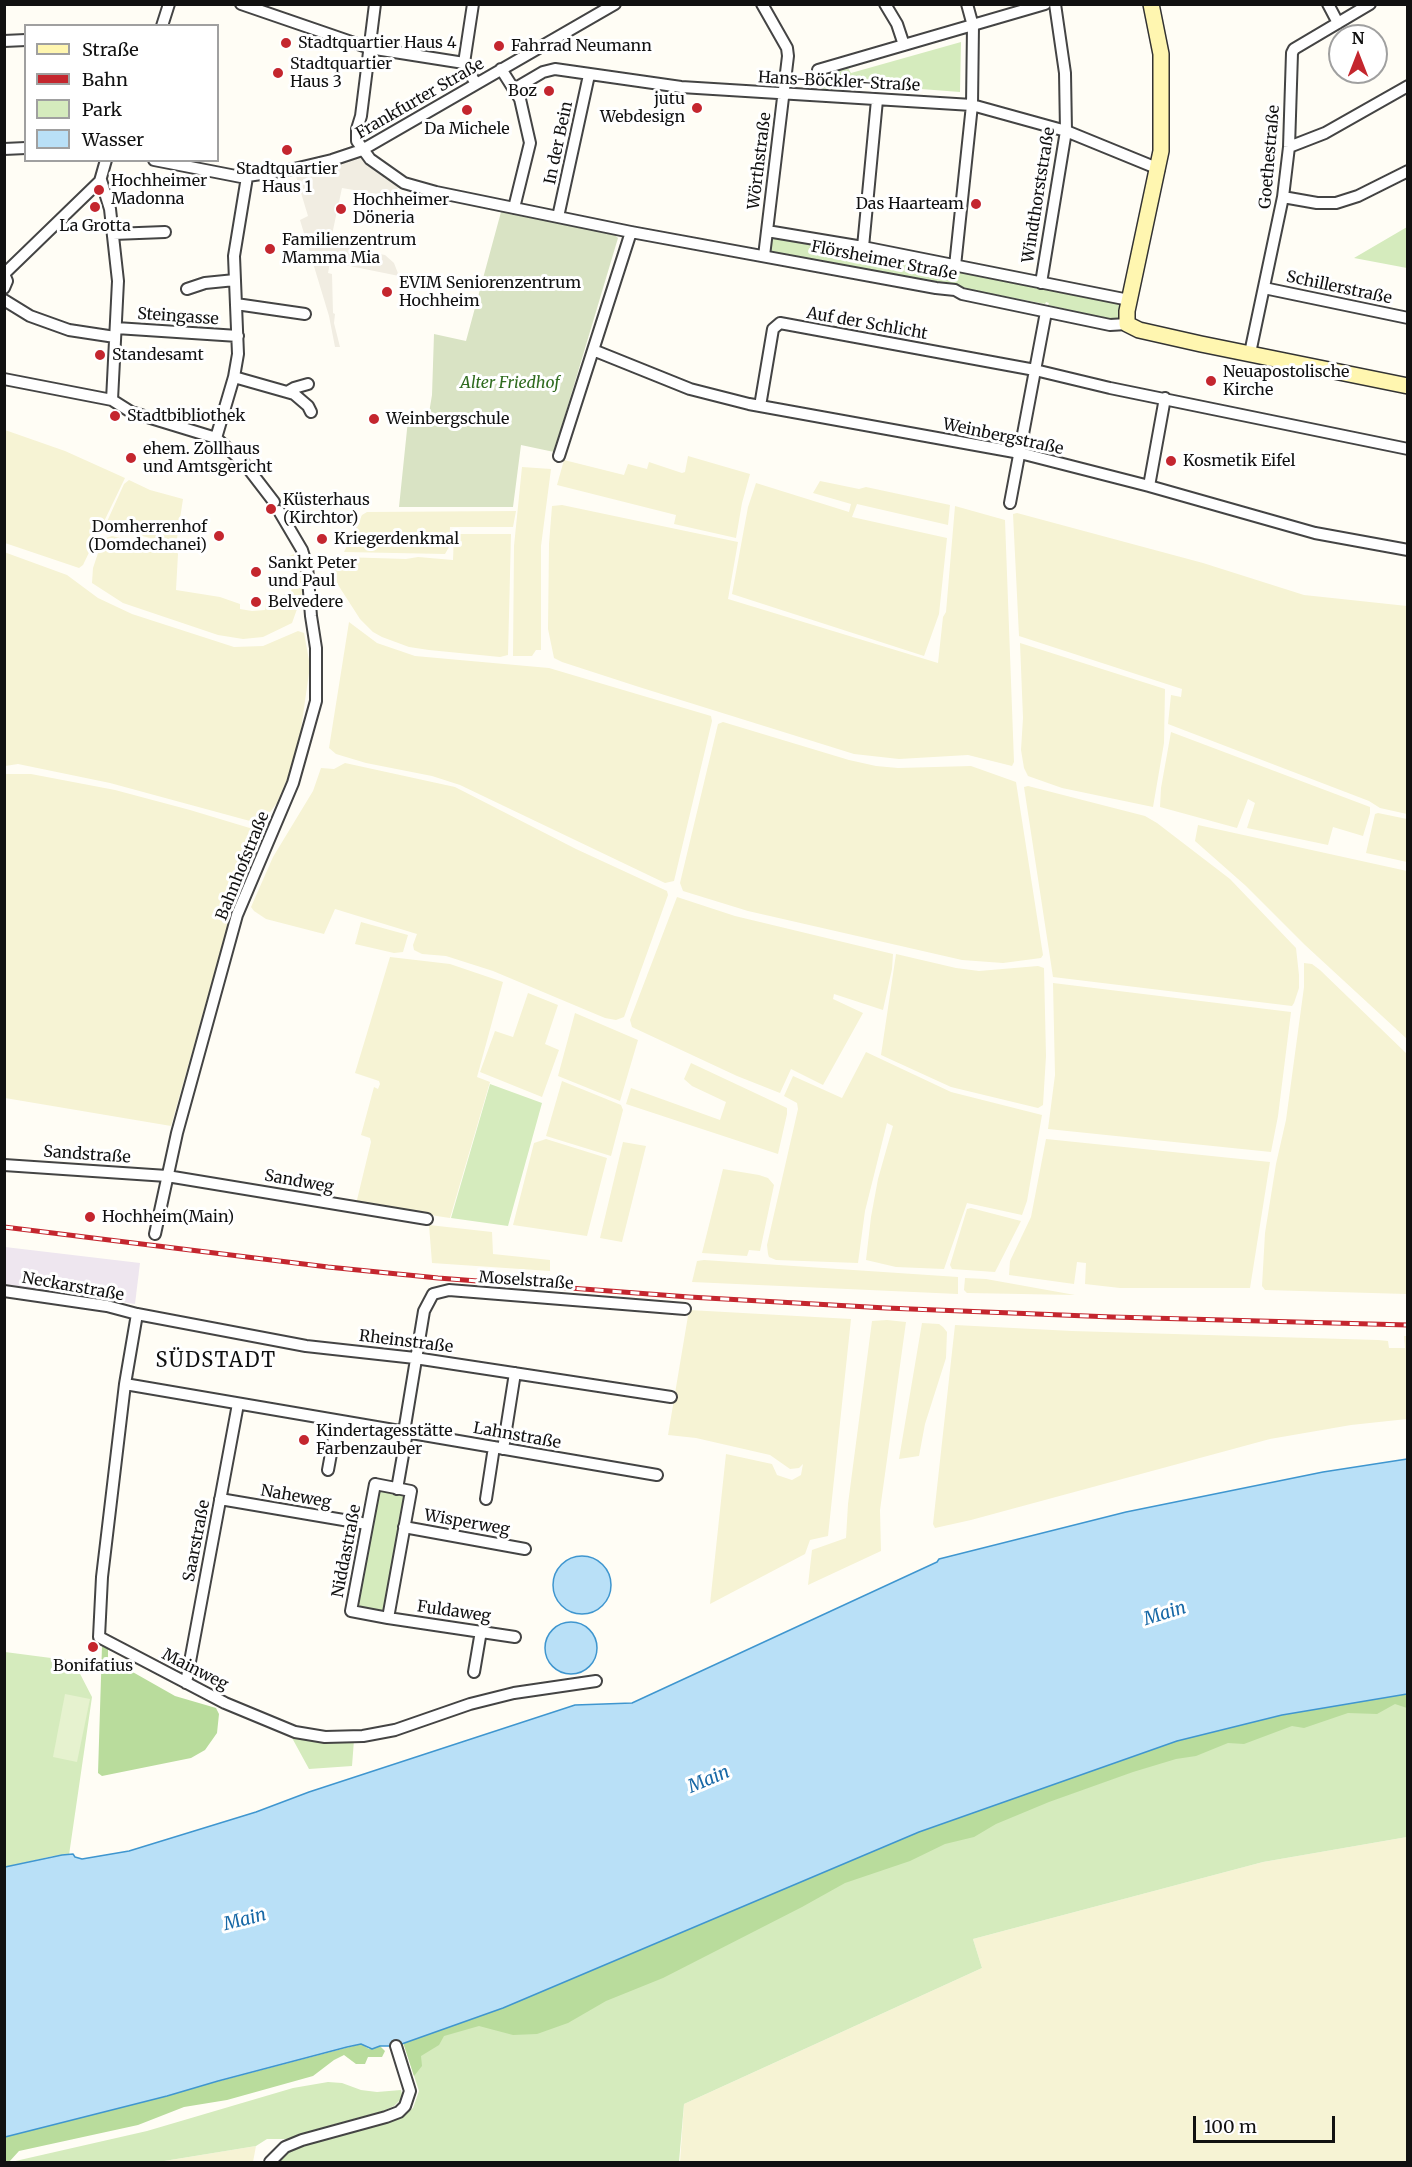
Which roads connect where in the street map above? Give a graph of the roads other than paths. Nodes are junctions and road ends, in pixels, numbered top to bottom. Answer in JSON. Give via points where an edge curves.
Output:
{"nodes":[{"id":1,"x":169,"y":4,"type":"edge"},
{"id":2,"x":241,"y":4,"type":"edge"},
{"id":3,"x":375,"y":4,"type":"edge"},
{"id":4,"x":473,"y":4,"type":"edge"},
{"id":5,"x":615,"y":4,"type":"edge"},
{"id":6,"x":762,"y":4,"type":"edge"},
{"id":7,"x":885,"y":4,"type":"edge"},
{"id":8,"x":968,"y":4,"type":"edge"},
{"id":9,"x":1046,"y":4,"type":"edge"},
{"id":10,"x":1055,"y":4,"type":"edge"},
{"id":11,"x":1151,"y":4,"type":"edge"},
{"id":12,"x":1328,"y":4,"type":"edge"},
{"id":13,"x":1370,"y":4,"type":"edge"},
{"id":14,"x":1338,"y":23,"type":"junction"},
{"id":15,"x":163,"y":24,"type":"edge"},
{"id":16,"x":973,"y":26,"type":"junction"},
{"id":17,"x":24,"y":40,"type":"edge"},
{"id":18,"x":4,"y":41,"type":"edge"},
{"id":19,"x":904,"y":45,"type":"junction"},
{"id":20,"x":369,"y":48,"type":"junction"},
{"id":21,"x":464,"y":63,"type":"junction"},
{"id":22,"x":501,"y":69,"type":"junction"},
{"id":23,"x":818,"y":70,"type":"dead end"},
{"id":24,"x":589,"y":75,"type":"junction"},
{"id":25,"x":476,"y":84,"type":"junction"},
{"id":26,"x":1407,"y":86,"type":"edge"},
{"id":27,"x":514,"y":89,"type":"junction"},
{"id":28,"x":783,"y":94,"type":"junction"},
{"id":29,"x":877,"y":100,"type":"junction"},
{"id":30,"x":972,"y":105,"type":"junction"},
{"id":31,"x":1066,"y":131,"type":"junction"},
{"id":32,"x":1289,"y":147,"type":"junction"},
{"id":33,"x":24,"y":148,"type":"edge"},
{"id":34,"x":4,"y":149,"type":"edge"},
{"id":35,"x":362,"y":150,"type":"junction"},
{"id":36,"x":106,"y":162,"type":"edge"},
{"id":37,"x":163,"y":162,"type":"edge"},
{"id":38,"x":1159,"y":170,"type":"junction"},
{"id":39,"x":1407,"y":171,"type":"edge"},
{"id":40,"x":247,"y":177,"type":"junction"},
{"id":41,"x":101,"y":180,"type":"junction"},
{"id":42,"x":1283,"y":197,"type":"junction"},
{"id":43,"x":514,"y":208,"type":"junction"},
{"id":44,"x":558,"y":217,"type":"junction"},
{"id":45,"x":767,"y":231,"type":"junction"},
{"id":46,"x":165,"y":232,"type":"dead end"},
{"id":47,"x":631,"y":232,"type":"junction"},
{"id":48,"x":113,"y":234,"type":"junction"},
{"id":49,"x":863,"y":247,"type":"junction"},
{"id":50,"x":764,"y":256,"type":"junction"},
{"id":51,"x":955,"y":266,"type":"junction"},
{"id":52,"x":4,"y":274,"type":"edge"},
{"id":53,"x":235,"y":280,"type":"junction"},
{"id":54,"x":1041,"y":283,"type":"junction"},
{"id":55,"x":4,"y":288,"type":"edge"},
{"id":56,"x":1264,"y":288,"type":"junction"},
{"id":57,"x":187,"y":289,"type":"dead end"},
{"id":58,"x":4,"y":300,"type":"edge"},
{"id":59,"x":1129,"y":300,"type":"junction"},
{"id":60,"x":236,"y":304,"type":"junction"},
{"id":61,"x":1046,"y":312,"type":"junction"},
{"id":62,"x":305,"y":314,"type":"dead end"},
{"id":63,"x":1407,"y":318,"type":"edge"},
{"id":64,"x":1127,"y":324,"type":"junction"},
{"id":65,"x":116,"y":332,"type":"junction"},
{"id":66,"x":238,"y":336,"type":"junction"},
{"id":67,"x":593,"y":350,"type":"junction"},
{"id":68,"x":1250,"y":353,"type":"junction"},
{"id":69,"x":1035,"y":370,"type":"junction"},
{"id":70,"x":234,"y":377,"type":"junction"},
{"id":71,"x":4,"y":379,"type":"edge"},
{"id":72,"x":308,"y":384,"type":"dead end"},
{"id":73,"x":1407,"y":386,"type":"edge"},
{"id":74,"x":287,"y":392,"type":"junction"},
{"id":75,"x":1165,"y":398,"type":"junction"},
{"id":76,"x":112,"y":400,"type":"junction"},
{"id":77,"x":760,"y":406,"type":"junction"},
{"id":78,"x":310,"y":412,"type":"dead end"},
{"id":79,"x":216,"y":438,"type":"junction"},
{"id":80,"x":1407,"y":450,"type":"edge"},
{"id":81,"x":1020,"y":453,"type":"junction"},
{"id":82,"x":559,"y":456,"type":"dead end"},
{"id":83,"x":1149,"y":486,"type":"junction"},
{"id":84,"x":1010,"y":503,"type":"dead end"},
{"id":85,"x":1407,"y":550,"type":"edge"},
{"id":86,"x":4,"y":1165,"type":"edge"},
{"id":87,"x":167,"y":1176,"type":"junction"},
{"id":88,"x":427,"y":1219,"type":"dead end"},
{"id":89,"x":155,"y":1233,"type":"dead end"},
{"id":90,"x":4,"y":1291,"type":"edge"},
{"id":91,"x":685,"y":1309,"type":"dead end"},
{"id":92,"x":137,"y":1314,"type":"junction"},
{"id":93,"x":415,"y":1358,"type":"junction"},
{"id":94,"x":515,"y":1373,"type":"junction"},
{"id":95,"x":125,"y":1384,"type":"junction"},
{"id":96,"x":671,"y":1397,"type":"dead end"},
{"id":97,"x":238,"y":1404,"type":"junction"},
{"id":98,"x":337,"y":1420,"type":"junction"},
{"id":99,"x":406,"y":1432,"type":"junction"},
{"id":100,"x":499,"y":1448,"type":"junction"},
{"id":101,"x":328,"y":1470,"type":"dead end"},
{"id":102,"x":657,"y":1475,"type":"dead end"},
{"id":103,"x":397,"y":1489,"type":"junction"},
{"id":104,"x":220,"y":1499,"type":"junction"},
{"id":105,"x":486,"y":1499,"type":"dead end"},
{"id":106,"x":367,"y":1524,"type":"junction"},
{"id":107,"x":404,"y":1527,"type":"junction"},
{"id":108,"x":525,"y":1549,"type":"dead end"},
{"id":109,"x":388,"y":1618,"type":"junction"},
{"id":110,"x":480,"y":1631,"type":"junction"},
{"id":111,"x":515,"y":1636,"type":"dead end"},
{"id":112,"x":474,"y":1672,"type":"dead end"},
{"id":113,"x":596,"y":1681,"type":"dead end"},
{"id":114,"x":186,"y":1683,"type":"junction"},
{"id":115,"x":396,"y":2046,"type":"dead end"},
{"id":116,"x":270,"y":2163,"type":"edge"}],
"edges":[{"from":1,"to":15,"type":"street"},
{"from":2,"to":20,"type":"street"},
{"from":3,"to":20,"type":"street"},
{"from":4,"to":21,"type":"street"},
{"from":5,"to":22,"type":"street","name":"Frankfurter Straße"},
{"from":6,"to":28,"type":"street","name":"Wörthstraße","via":[[787,48]]},
{"from":7,"to":19,"type":"street"},
{"from":8,"to":16,"type":"street"},
{"from":9,"to":16,"type":"street"},
{"from":10,"to":31,"type":"street","name":"Windthorststraße","via":[[1065,73]]},
{"from":11,"to":38,"type":"main road","via":[[1161,54]]},
{"from":12,"to":14,"type":"street"},
{"from":13,"to":14,"type":"street","name":"Goethestraße"},
{"from":14,"to":32,"type":"street","name":"Goethestraße","via":[[1293,50]]},
{"from":16,"to":19,"type":"street"},
{"from":16,"to":30,"type":"street"},
{"from":17,"to":18,"type":"street"},
{"from":19,"to":23,"type":"street"},
{"from":20,"to":21,"type":"street"},
{"from":20,"to":35,"type":"street","via":[[356,135]]},
{"from":21,"to":25,"type":"street"},
{"from":22,"to":25,"type":"street","name":"Frankfurter Straße"},
{"from":22,"to":27,"type":"street"},
{"from":24,"to":27,"type":"street","name":"Hans-Böckler-Straße","via":[[555,69]]},
{"from":24,"to":28,"type":"street","name":"Hans-Böckler-Straße"},
{"from":24,"to":44,"type":"street","name":"In der Bein"},
{"from":25,"to":35,"type":"street","name":"Frankfurter Straße"},
{"from":26,"to":32,"type":"street","via":[[1325,133]]},
{"from":27,"to":43,"type":"street","via":[[524,112],[530,143]]},
{"from":28,"to":29,"type":"street","name":"Hans-Böckler-Straße"},
{"from":28,"to":45,"type":"street","name":"Wörthstraße"},
{"from":29,"to":30,"type":"street","name":"Hans-Böckler-Straße"},
{"from":29,"to":49,"type":"street"},
{"from":30,"to":31,"type":"street","name":"Hans-Böckler-Straße"},
{"from":30,"to":51,"type":"street"},
{"from":31,"to":38,"type":"street","name":"Hans-Böckler-Straße"},
{"from":31,"to":54,"type":"street","name":"Windthorststraße"},
{"from":32,"to":42,"type":"street","name":"Goethestraße"},
{"from":33,"to":34,"type":"street"},
{"from":35,"to":40,"type":"street","name":"Frankfurter Straße","via":[[310,166]]},
{"from":35,"to":43,"type":"street","name":"Flörsheimer Straße","via":[[404,183]]},
{"from":36,"to":41,"type":"street"},
{"from":37,"to":40,"type":"street","name":"Frankfurter Straße"},
{"from":38,"to":59,"type":"main road"},
{"from":39,"to":42,"type":"street","via":[[1336,203]]},
{"from":40,"to":53,"type":"street","via":[[234,256]]},
{"from":41,"to":48,"type":"street"},
{"from":41,"to":52,"type":"street"},
{"from":42,"to":56,"type":"street","name":"Goethestraße"},
{"from":43,"to":44,"type":"street","name":"Flörsheimer Straße"},
{"from":44,"to":47,"type":"street","name":"Flörsheimer Straße"},
{"from":45,"to":49,"type":"street","name":"Flörsheimer Straße"},
{"from":45,"to":50,"type":"street","name":"Wörthstraße"},
{"from":46,"to":48,"type":"street"},
{"from":47,"to":50,"type":"street","name":"Flörsheimer Straße"},
{"from":47,"to":67,"type":"street"},
{"from":48,"to":65,"type":"street","via":[[118,281]]},
{"from":49,"to":51,"type":"street","name":"Flörsheimer Straße"},
{"from":50,"to":61,"type":"street","name":"Flörsheimer Straße","via":[[950,289]]},
{"from":51,"to":54,"type":"street","name":"Flörsheimer Straße"},
{"from":52,"to":55,"type":"street"},
{"from":53,"to":57,"type":"street"},
{"from":53,"to":60,"type":"street"},
{"from":54,"to":59,"type":"street","name":"Flörsheimer Straße"},
{"from":56,"to":63,"type":"street","name":"Schillerstraße"},
{"from":56,"to":68,"type":"street","name":"Goethestraße"},
{"from":58,"to":65,"type":"street","name":"Steingasse","via":[[30,316],[69,330]]},
{"from":59,"to":64,"type":"main road"},
{"from":60,"to":62,"type":"street"},
{"from":60,"to":66,"type":"street"},
{"from":61,"to":64,"type":"street","name":"Flörsheimer Straße","via":[[1110,325]]},
{"from":61,"to":69,"type":"street"},
{"from":64,"to":68,"type":"main road","name":"Flörsheimer Straße","via":[[1139,330]]},
{"from":65,"to":66,"type":"street","name":"Steingasse"},
{"from":65,"to":76,"type":"street"},
{"from":66,"to":70,"type":"street"},
{"from":67,"to":77,"type":"street","name":"Weinbergstraße","via":[[690,389]]},
{"from":67,"to":82,"type":"street"},
{"from":68,"to":73,"type":"main road","name":"Flörsheimer Straße"},
{"from":69,"to":75,"type":"street","name":"Auf der Schlicht"},
{"from":69,"to":77,"type":"street","name":"Auf der Schlicht","via":[[780,323],[773,330]]},
{"from":69,"to":81,"type":"street"},
{"from":70,"to":74,"type":"street"},
{"from":70,"to":79,"type":"street"},
{"from":71,"to":76,"type":"street"},
{"from":72,"to":74,"type":"street"},
{"from":74,"to":78,"type":"street","via":[[308,406]]},
{"from":75,"to":80,"type":"street","name":"Auf der Schlicht"},
{"from":75,"to":83,"type":"street"},
{"from":76,"to":79,"type":"street","via":[[131,412]]},
{"from":77,"to":81,"type":"street","name":"Weinbergstraße"},
{"from":79,"to":87,"type":"street","name":"Bahnhofstraße","via":[[244,463],[302,550],[316,648],[316,701],[293,783],[237,915]]},
{"from":81,"to":83,"type":"street","name":"Weinbergstraße"},
{"from":81,"to":84,"type":"street"},
{"from":83,"to":85,"type":"street","name":"Weinbergstraße","via":[[1315,532]]},
{"from":86,"to":87,"type":"street","name":"Sandstraße"},
{"from":87,"to":88,"type":"street","name":"Sandweg"},
{"from":87,"to":89,"type":"street","name":"Bahnhofstraße"},
{"from":90,"to":92,"type":"street","name":"Neckarstraße"},
{"from":91,"to":93,"type":"street","name":"Moselstraße","via":[[440,1291],[427,1301]]},
{"from":92,"to":93,"type":"street","name":"Rheinstraße","via":[[306,1346]]},
{"from":92,"to":95,"type":"street","name":"Mainweg"},
{"from":93,"to":94,"type":"street","name":"Rheinstraße"},
{"from":93,"to":99,"type":"street","name":"Moselstraße"},
{"from":94,"to":96,"type":"street","name":"Rheinstraße"},
{"from":94,"to":100,"type":"street","name":"Wisperweg"},
{"from":95,"to":97,"type":"street","name":"Lahnstraße"},
{"from":95,"to":114,"type":"street","name":"Mainweg","via":[[102,1577],[99,1637]]},
{"from":97,"to":98,"type":"street","name":"Lahnstraße"},
{"from":97,"to":104,"type":"street","name":"Saarstraße"},
{"from":98,"to":99,"type":"street","name":"Lahnstraße"},
{"from":98,"to":101,"type":"street"},
{"from":99,"to":100,"type":"street","name":"Lahnstraße"},
{"from":99,"to":103,"type":"street"},
{"from":100,"to":102,"type":"street","name":"Lahnstraße"},
{"from":100,"to":105,"type":"street","name":"Wisperweg"},
{"from":103,"to":106,"type":"street","name":"Niddastraße","via":[[375,1484]]},
{"from":103,"to":107,"type":"street","via":[[411,1491]]},
{"from":104,"to":106,"type":"street","name":"Naheweg"},
{"from":104,"to":114,"type":"street","name":"Saarstraße"},
{"from":106,"to":109,"type":"street","name":"Niddastraße","via":[[351,1611]]},
{"from":107,"to":108,"type":"street","name":"Wisperweg"},
{"from":107,"to":109,"type":"street"},
{"from":109,"to":110,"type":"street","name":"Fuldaweg"},
{"from":110,"to":111,"type":"street","name":"Fuldaweg"},
{"from":110,"to":112,"type":"street"},
{"from":113,"to":114,"type":"street","name":"Mainweg","via":[[514,1693],[395,1730],[325,1737],[295,1732]]},
{"from":115,"to":116,"type":"street","via":[[410,2091],[399,2112],[302,2140],[285,2147]]}]}
